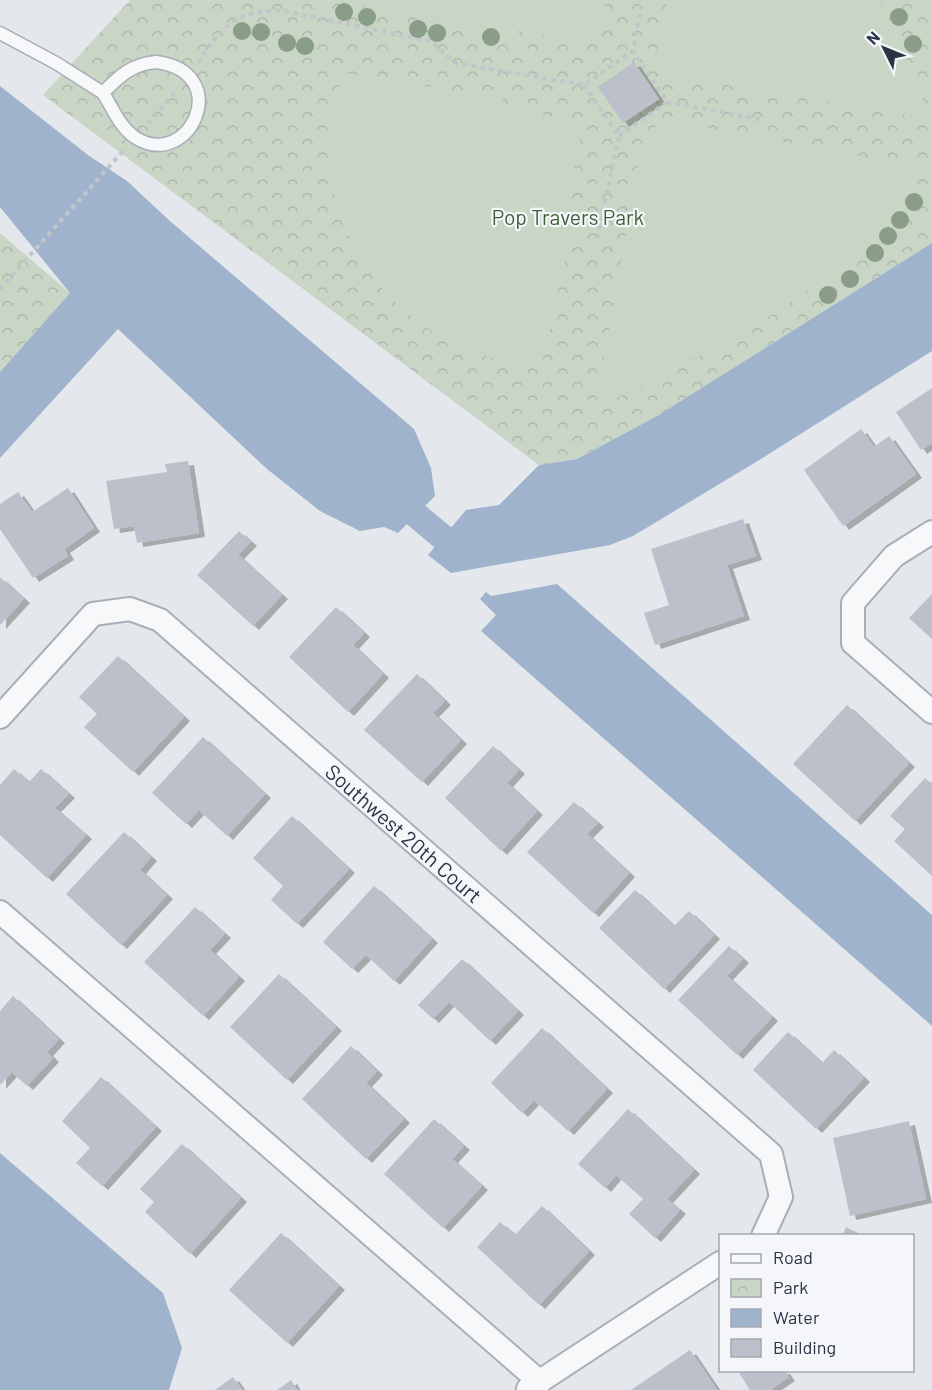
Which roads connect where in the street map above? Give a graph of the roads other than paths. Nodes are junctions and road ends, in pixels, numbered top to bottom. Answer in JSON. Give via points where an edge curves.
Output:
{"nodes":[{"id":1,"x":0,"y":33,"type":"edge"},
{"id":2,"x":103,"y":93,"type":"junction"},
{"id":3,"x":932,"y":532,"type":"edge"},
{"id":4,"x":932,"y":712,"type":"edge"},
{"id":5,"x":0,"y":717,"type":"edge"},
{"id":6,"x":0,"y":912,"type":"edge"},
{"id":7,"x":764,"y":1234,"type":"edge"},
{"id":8,"x":719,"y":1264,"type":"edge"},
{"id":9,"x":533,"y":1386,"type":"edge"}],
"edges":[{"from":1,"to":2,"type":"lane"},
{"from":2,"to":2,"type":"lane","via":[[126,70],[141,64],[169,64],[190,76],[199,105],[188,131],[176,140],[148,144],[120,121]]},
{"from":3,"to":4,"type":"street","via":[[894,556],[853,603],[853,643]]},
{"from":5,"to":7,"type":"street","name":"Southwest 20th Court","via":[[93,614],[130,609],[160,620],[771,1154],[781,1197]]},
{"from":6,"to":9,"type":"street"},
{"from":8,"to":9,"type":"street"}]}
